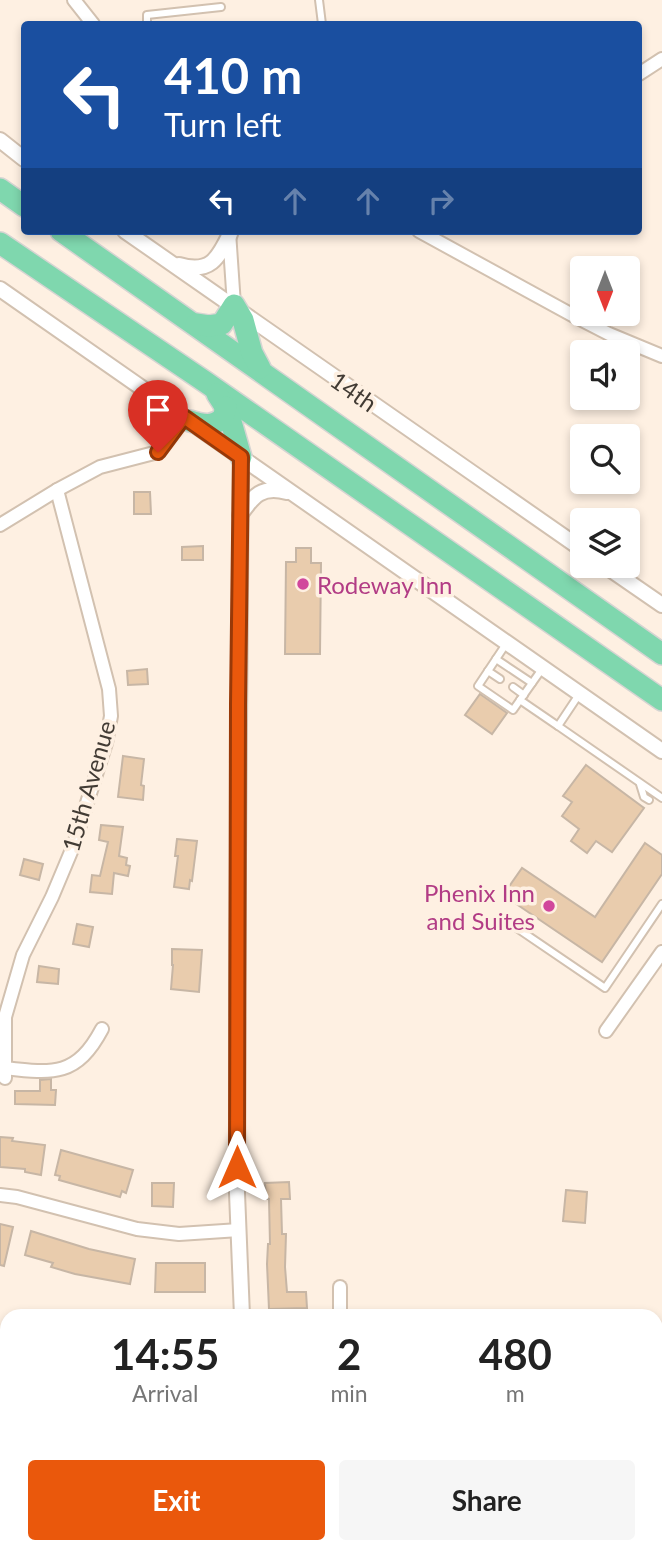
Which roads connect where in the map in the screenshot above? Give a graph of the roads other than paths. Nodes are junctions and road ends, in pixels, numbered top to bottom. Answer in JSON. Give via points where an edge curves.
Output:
{"nodes":[{"id":1,"x":74,"y":0,"type":"edge"},
{"id":2,"x":319,"y":0,"type":"edge"},
{"id":3,"x":221,"y":7,"type":"dead end"},
{"id":4,"x":91,"y":21,"type":"edge"},
{"id":5,"x":147,"y":21,"type":"edge"},
{"id":6,"x":322,"y":21,"type":"edge"},
{"id":7,"x":662,"y":59,"type":"edge"},
{"id":8,"x":642,"y":72,"type":"edge"},
{"id":9,"x":0,"y":140,"type":"edge"},
{"id":10,"x":21,"y":157,"type":"edge"},
{"id":11,"x":0,"y":189,"type":"edge"},
{"id":12,"x":21,"y":204,"type":"edge"},
{"id":13,"x":67,"y":235,"type":"edge"},
{"id":14,"x":131,"y":235,"type":"edge"},
{"id":15,"x":229,"y":235,"type":"edge"},
{"id":16,"x":230,"y":235,"type":"edge"},
{"id":17,"x":426,"y":235,"type":"edge"},
{"id":18,"x":0,"y":243,"type":"edge"},
{"id":19,"x":172,"y":263,"type":"junction"},
{"id":20,"x":0,"y":289,"type":"edge"},
{"id":21,"x":234,"y":305,"type":"junction"},
{"id":22,"x":194,"y":323,"type":"junction"},
{"id":23,"x":662,"y":356,"type":"edge"},
{"id":24,"x":262,"y":371,"type":"junction"},
{"id":25,"x":213,"y":387,"type":"junction"},
{"id":26,"x":226,"y":407,"type":"junction"},
{"id":27,"x":187,"y":419,"type":"junction"},
{"id":28,"x":281,"y":435,"type":"junction"},
{"id":29,"x":241,"y":457,"type":"junction"},
{"id":30,"x":57,"y":490,"type":"junction"},
{"id":31,"x":294,"y":494,"type":"junction"},
{"id":32,"x":240,"y":515,"type":"junction"},
{"id":33,"x":0,"y":525,"type":"edge"},
{"id":34,"x":570,"y":541,"type":"edge"},
{"id":35,"x":623,"y":578,"type":"edge"},
{"id":36,"x":662,"y":605,"type":"edge"},
{"id":37,"x":507,"y":642,"type":"junction"},
{"id":38,"x":662,"y":654,"type":"edge"},
{"id":39,"x":496,"y":659,"type":"junction"},
{"id":40,"x":543,"y":668,"type":"junction"},
{"id":41,"x":488,"y":671,"type":"junction"},
{"id":42,"x":500,"y":679,"type":"dead end"},
{"id":43,"x":532,"y":683,"type":"junction"},
{"id":44,"x":513,"y":687,"type":"dead end"},
{"id":45,"x":580,"y":693,"type":"junction"},
{"id":46,"x":522,"y":697,"type":"junction"},
{"id":47,"x":662,"y":701,"type":"edge"},
{"id":48,"x":558,"y":726,"type":"junction"},
{"id":49,"x":662,"y":751,"type":"edge"},
{"id":50,"x":639,"y":782,"type":"junction"},
{"id":51,"x":662,"y":798,"type":"edge"},
{"id":52,"x":649,"y":800,"type":"dead end"},
{"id":53,"x":662,"y":904,"type":"edge"},
{"id":54,"x":502,"y":918,"type":"dead end"},
{"id":55,"x":662,"y":952,"type":"edge"},
{"id":56,"x":102,"y":1029,"type":"dead end"},
{"id":57,"x":606,"y":1031,"type":"dead end"},
{"id":58,"x":0,"y":1195,"type":"edge"},
{"id":59,"x":239,"y":1230,"type":"junction"},
{"id":60,"x":340,"y":1287,"type":"dead end"},
{"id":61,"x":242,"y":1309,"type":"edge"},
{"id":62,"x":340,"y":1309,"type":"edge"}],
"edges":[{"from":1,"to":4,"type":"street"},
{"from":2,"to":6,"type":"lane"},
{"from":3,"to":5,"type":"lane","via":[[147,15]]},
{"from":7,"to":8,"type":"street"},
{"from":9,"to":10,"type":"street"},
{"from":11,"to":12,"type":"highway"},
{"from":13,"to":22,"type":"highway"},
{"from":14,"to":19,"type":"street","name":"14th"},
{"from":15,"to":19,"type":"street","via":[[212,263],[195,268]]},
{"from":16,"to":21,"type":"street"},
{"from":17,"to":23,"type":"street","via":[[609,334]]},
{"from":18,"to":25,"type":"highway"},
{"from":19,"to":21,"type":"street","name":"14th"},
{"from":20,"to":27,"type":"street"},
{"from":21,"to":22,"type":"highway","via":[[222,324]]},
{"from":21,"to":24,"type":"highway"},
{"from":21,"to":34,"type":"street","name":"14th"},
{"from":22,"to":24,"type":"highway"},
{"from":24,"to":38,"type":"highway"},
{"from":25,"to":26,"type":"highway"},
{"from":25,"to":28,"type":"highway"},
{"from":26,"to":27,"type":"highway","via":[[215,424]]},
{"from":26,"to":29,"type":"highway"},
{"from":27,"to":29,"type":"street"},
{"from":27,"to":30,"type":"street","via":[[158,452],[100,467]]},
{"from":28,"to":29,"type":"highway","via":[[254,432]]},
{"from":28,"to":47,"type":"highway"},
{"from":29,"to":31,"type":"street"},
{"from":29,"to":32,"type":"street"},
{"from":30,"to":33,"type":"street"},
{"from":30,"to":56,"type":"street","name":"15th Avenue","via":[[102,656],[111,716],[73,846],[23,955],[5,1017],[5,1073],[41,1072],[78,1061]]},
{"from":31,"to":32,"type":"street","via":[[275,489],[263,492]]},
{"from":31,"to":37,"type":"street"},
{"from":32,"to":59,"type":"street"},
{"from":35,"to":36,"type":"street"},
{"from":37,"to":39,"type":"lane"},
{"from":37,"to":40,"type":"street"},
{"from":39,"to":41,"type":"lane"},
{"from":39,"to":43,"type":"lane"},
{"from":40,"to":43,"type":"lane"},
{"from":40,"to":45,"type":"street"},
{"from":41,"to":42,"type":"lane"},
{"from":41,"to":46,"type":"lane","via":[[478,686],[513,710]]},
{"from":43,"to":46,"type":"lane"},
{"from":44,"to":46,"type":"lane"},
{"from":45,"to":48,"type":"lane"},
{"from":45,"to":49,"type":"street"},
{"from":46,"to":48,"type":"lane"},
{"from":48,"to":50,"type":"lane"},
{"from":50,"to":51,"type":"lane"},
{"from":50,"to":52,"type":"lane"},
{"from":53,"to":54,"type":"lane","via":[[605,988]]},
{"from":55,"to":57,"type":"street"},
{"from":58,"to":59,"type":"street","via":[[137,1229],[179,1234]]},
{"from":59,"to":61,"type":"street"},
{"from":60,"to":62,"type":"street"}]}
